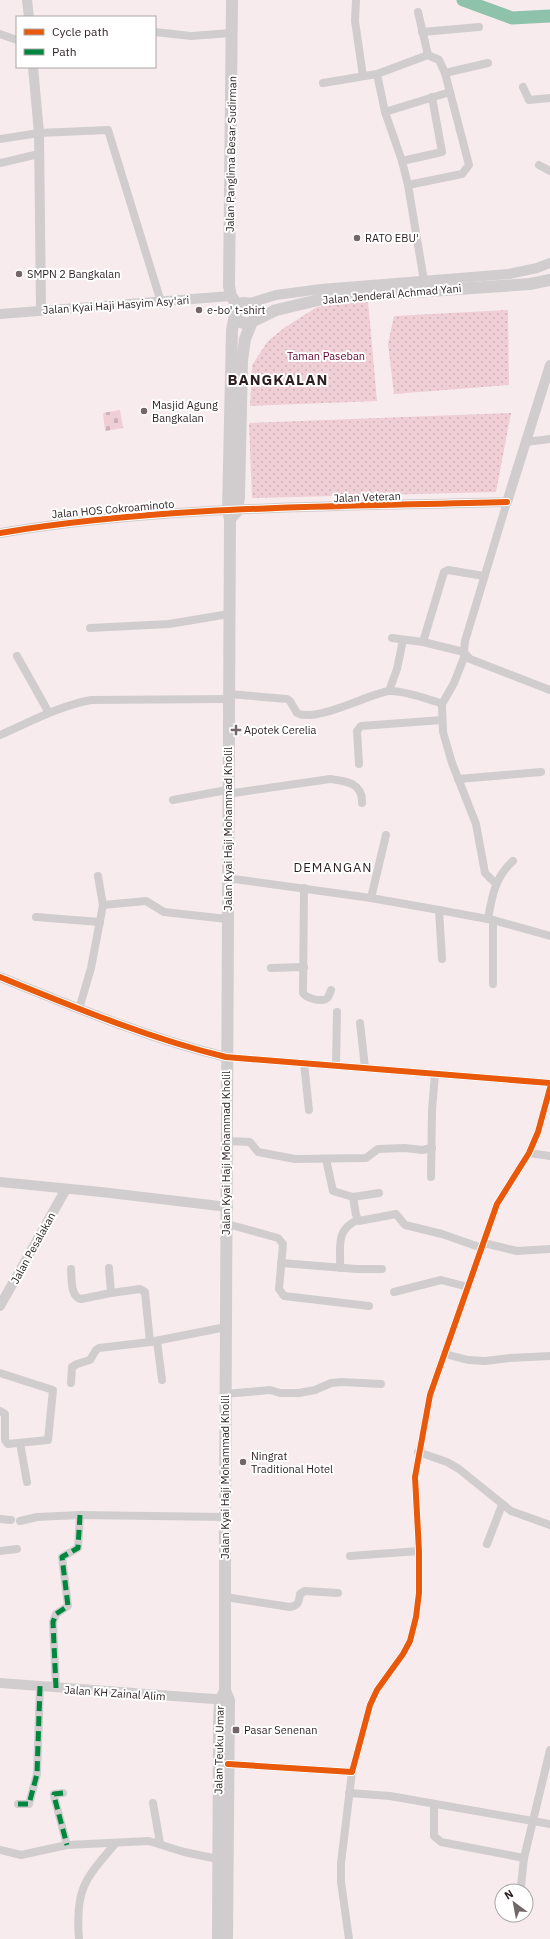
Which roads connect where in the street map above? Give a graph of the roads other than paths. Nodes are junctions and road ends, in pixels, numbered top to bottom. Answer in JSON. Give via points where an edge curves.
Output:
{"nodes":[{"id":1,"x":27,"y":0,"type":"edge"},
{"id":2,"x":232,"y":0,"type":"edge"},
{"id":3,"x":356,"y":0,"type":"edge"},
{"id":4,"x":418,"y":12,"type":"dead end"},
{"id":5,"x":28,"y":16,"type":"edge"},
{"id":6,"x":479,"y":27,"type":"dead end"},
{"id":7,"x":156,"y":32,"type":"edge"},
{"id":8,"x":422,"y":32,"type":"junction"},
{"id":9,"x":0,"y":34,"type":"edge"},
{"id":10,"x":232,"y":34,"type":"junction"},
{"id":11,"x":16,"y":40,"type":"edge"},
{"id":12,"x":428,"y":55,"type":"junction"},
{"id":13,"x":488,"y":63,"type":"dead end"},
{"id":14,"x":33,"y":68,"type":"edge"},
{"id":15,"x":445,"y":73,"type":"junction"},
{"id":16,"x":377,"y":74,"type":"junction"},
{"id":17,"x":363,"y":76,"type":"junction"},
{"id":18,"x":323,"y":83,"type":"dead end"},
{"id":19,"x":523,"y":87,"type":"dead end"},
{"id":20,"x":450,"y":92,"type":"junction"},
{"id":21,"x":432,"y":97,"type":"junction"},
{"id":22,"x":550,"y":98,"type":"edge"},
{"id":23,"x":385,"y":112,"type":"junction"},
{"id":24,"x":39,"y":133,"type":"junction"},
{"id":25,"x":0,"y":139,"type":"edge"},
{"id":26,"x":40,"y":154,"type":"junction"},
{"id":27,"x":402,"y":161,"type":"junction"},
{"id":28,"x":0,"y":163,"type":"edge"},
{"id":29,"x":539,"y":166,"type":"dead end"},
{"id":30,"x":550,"y":171,"type":"edge"},
{"id":31,"x":408,"y":185,"type":"junction"},
{"id":32,"x":550,"y":263,"type":"edge"},
{"id":33,"x":550,"y":280,"type":"edge"},
{"id":34,"x":424,"y":281,"type":"junction"},
{"id":35,"x":530,"y":284,"type":"junction"},
{"id":36,"x":550,"y":285,"type":"edge"},
{"id":37,"x":161,"y":302,"type":"junction"},
{"id":38,"x":250,"y":302,"type":"junction"},
{"id":39,"x":235,"y":306,"type":"junction"},
{"id":40,"x":40,"y":310,"type":"junction"},
{"id":41,"x":0,"y":314,"type":"edge"},
{"id":42,"x":253,"y":321,"type":"junction"},
{"id":43,"x":550,"y":366,"type":"edge"},
{"id":44,"x":235,"y":408,"type":"junction"},
{"id":45,"x":550,"y":440,"type":"edge"},
{"id":46,"x":526,"y":442,"type":"junction"},
{"id":47,"x":507,"y":502,"type":"junction"},
{"id":48,"x":232,"y":514,"type":"junction"},
{"id":49,"x":0,"y":533,"type":"edge"},
{"id":50,"x":484,"y":576,"type":"junction"},
{"id":51,"x":229,"y":614,"type":"junction"},
{"id":52,"x":90,"y":628,"type":"dead end"},
{"id":53,"x":392,"y":638,"type":"dead end"},
{"id":54,"x":403,"y":640,"type":"junction"},
{"id":55,"x":423,"y":642,"type":"junction"},
{"id":56,"x":465,"y":654,"type":"junction"},
{"id":57,"x":17,"y":656,"type":"dead end"},
{"id":58,"x":550,"y":690,"type":"edge"},
{"id":59,"x":389,"y":691,"type":"junction"},
{"id":60,"x":229,"y":696,"type":"junction"},
{"id":61,"x":442,"y":704,"type":"junction"},
{"id":62,"x":48,"y":714,"type":"junction"},
{"id":63,"x":442,"y":720,"type":"junction"},
{"id":64,"x":0,"y":735,"type":"edge"},
{"id":65,"x":359,"y":764,"type":"dead end"},
{"id":66,"x":541,"y":772,"type":"dead end"},
{"id":67,"x":458,"y":780,"type":"junction"},
{"id":68,"x":227,"y":792,"type":"junction"},
{"id":69,"x":173,"y":800,"type":"dead end"},
{"id":70,"x":362,"y":803,"type":"dead end"},
{"id":71,"x":386,"y":835,"type":"dead end"},
{"id":72,"x":513,"y":861,"type":"dead end"},
{"id":73,"x":98,"y":876,"type":"dead end"},
{"id":74,"x":227,"y":878,"type":"junction"},
{"id":75,"x":496,"y":884,"type":"junction"},
{"id":76,"x":304,"y":888,"type":"junction"},
{"id":77,"x":370,"y":898,"type":"junction"},
{"id":78,"x":103,"y":906,"type":"junction"},
{"id":79,"x":439,"y":910,"type":"junction"},
{"id":80,"x":36,"y":917,"type":"dead end"},
{"id":81,"x":227,"y":919,"type":"junction"},
{"id":82,"x":491,"y":919,"type":"junction"},
{"id":83,"x":100,"y":922,"type":"junction"},
{"id":84,"x":550,"y":936,"type":"edge"},
{"id":85,"x":442,"y":959,"type":"dead end"},
{"id":86,"x":304,"y":967,"type":"junction"},
{"id":87,"x":271,"y":968,"type":"dead end"},
{"id":88,"x":0,"y":977,"type":"edge"},
{"id":89,"x":492,"y":984,"type":"dead end"},
{"id":90,"x":331,"y":990,"type":"dead end"},
{"id":91,"x":79,"y":1009,"type":"junction"},
{"id":92,"x":337,"y":1012,"type":"dead end"},
{"id":93,"x":360,"y":1023,"type":"dead end"},
{"id":94,"x":226,"y":1057,"type":"junction"},
{"id":95,"x":304,"y":1063,"type":"junction"},
{"id":96,"x":336,"y":1065,"type":"junction"},
{"id":97,"x":365,"y":1068,"type":"junction"},
{"id":98,"x":435,"y":1074,"type":"junction"},
{"id":99,"x":550,"y":1083,"type":"edge"},
{"id":100,"x":550,"y":1088,"type":"edge"},
{"id":101,"x":309,"y":1110,"type":"dead end"},
{"id":102,"x":228,"y":1141,"type":"junction"},
{"id":103,"x":432,"y":1148,"type":"junction"},
{"id":104,"x":529,"y":1153,"type":"junction"},
{"id":105,"x":550,"y":1156,"type":"edge"},
{"id":106,"x":326,"y":1159,"type":"junction"},
{"id":107,"x":431,"y":1177,"type":"dead end"},
{"id":108,"x":0,"y":1182,"type":"edge"},
{"id":109,"x":66,"y":1189,"type":"junction"},
{"id":110,"x":379,"y":1193,"type":"dead end"},
{"id":111,"x":353,"y":1197,"type":"junction"},
{"id":112,"x":228,"y":1207,"type":"junction"},
{"id":113,"x":357,"y":1220,"type":"junction"},
{"id":114,"x":227,"y":1224,"type":"junction"},
{"id":115,"x":483,"y":1245,"type":"junction"},
{"id":116,"x":550,"y":1249,"type":"edge"},
{"id":117,"x":281,"y":1263,"type":"junction"},
{"id":118,"x":109,"y":1268,"type":"dead end"},
{"id":119,"x":340,"y":1268,"type":"junction"},
{"id":120,"x":382,"y":1269,"type":"dead end"},
{"id":121,"x":71,"y":1270,"type":"dead end"},
{"id":122,"x":468,"y":1287,"type":"junction"},
{"id":123,"x":394,"y":1292,"type":"dead end"},
{"id":124,"x":111,"y":1293,"type":"junction"},
{"id":125,"x":0,"y":1306,"type":"edge"},
{"id":126,"x":369,"y":1306,"type":"dead end"},
{"id":127,"x":226,"y":1327,"type":"junction"},
{"id":128,"x":154,"y":1342,"type":"junction"},
{"id":129,"x":445,"y":1354,"type":"junction"},
{"id":130,"x":550,"y":1356,"type":"edge"},
{"id":131,"x":0,"y":1374,"type":"edge"},
{"id":132,"x":162,"y":1380,"type":"dead end"},
{"id":133,"x":71,"y":1383,"type":"dead end"},
{"id":134,"x":381,"y":1384,"type":"dead end"},
{"id":135,"x":225,"y":1394,"type":"junction"},
{"id":136,"x":0,"y":1411,"type":"edge"},
{"id":137,"x":20,"y":1443,"type":"junction"},
{"id":138,"x":418,"y":1452,"type":"junction"},
{"id":139,"x":27,"y":1482,"type":"dead end"},
{"id":140,"x":502,"y":1505,"type":"junction"},
{"id":141,"x":80,"y":1515,"type":"junction"},
{"id":142,"x":225,"y":1517,"type":"junction"},
{"id":143,"x":0,"y":1519,"type":"edge"},
{"id":144,"x":11,"y":1520,"type":"dead end"},
{"id":145,"x":20,"y":1521,"type":"dead end"},
{"id":146,"x":550,"y":1525,"type":"edge"},
{"id":147,"x":487,"y":1544,"type":"dead end"},
{"id":148,"x":17,"y":1549,"type":"dead end"},
{"id":149,"x":0,"y":1551,"type":"edge"},
{"id":150,"x":419,"y":1551,"type":"junction"},
{"id":151,"x":350,"y":1556,"type":"dead end"},
{"id":152,"x":338,"y":1594,"type":"dead end"},
{"id":153,"x":225,"y":1597,"type":"junction"},
{"id":154,"x":0,"y":1683,"type":"edge"},
{"id":155,"x":40,"y":1686,"type":"junction"},
{"id":156,"x":56,"y":1688,"type":"junction"},
{"id":157,"x":225,"y":1697,"type":"junction"},
{"id":158,"x":550,"y":1750,"type":"edge"},
{"id":159,"x":228,"y":1764,"type":"junction"},
{"id":160,"x":352,"y":1772,"type":"junction"},
{"id":161,"x":63,"y":1793,"type":"dead end"},
{"id":162,"x":349,"y":1793,"type":"junction"},
{"id":163,"x":153,"y":1803,"type":"dead end"},
{"id":164,"x":18,"y":1804,"type":"dead end"},
{"id":165,"x":434,"y":1804,"type":"junction"},
{"id":166,"x":532,"y":1821,"type":"junction"},
{"id":167,"x":550,"y":1824,"type":"edge"},
{"id":168,"x":160,"y":1843,"type":"junction"},
{"id":169,"x":115,"y":1844,"type":"junction"},
{"id":170,"x":67,"y":1845,"type":"junction"},
{"id":171,"x":0,"y":1850,"type":"edge"},
{"id":172,"x":524,"y":1858,"type":"junction"},
{"id":173,"x":218,"y":1859,"type":"junction"},
{"id":174,"x":521,"y":1883,"type":"edge"},
{"id":175,"x":222,"y":1896,"type":"junction"},
{"id":176,"x":78,"y":1939,"type":"edge"},
{"id":177,"x":218,"y":1939,"type":"edge"},
{"id":178,"x":227,"y":1939,"type":"edge"},
{"id":179,"x":349,"y":1939,"type":"edge"}],
"edges":[{"from":1,"to":5,"type":"street"},
{"from":2,"to":10,"type":"main road","name":"Jalan Panglima Besar Sudirman"},
{"from":3,"to":17,"type":"street","via":[[355,21]]},
{"from":4,"to":8,"type":"street"},
{"from":6,"to":8,"type":"street"},
{"from":7,"to":10,"type":"street","via":[[191,36]]},
{"from":8,"to":12,"type":"street"},
{"from":9,"to":11,"type":"street"},
{"from":10,"to":39,"type":"main road","name":"Jalan Panglima Besar Sudirman","via":[[229,286]]},
{"from":12,"to":15,"type":"street","via":[[438,59]]},
{"from":12,"to":16,"type":"street"},
{"from":13,"to":15,"type":"street"},
{"from":14,"to":24,"type":"street"},
{"from":15,"to":20,"type":"street"},
{"from":16,"to":17,"type":"street"},
{"from":16,"to":23,"type":"street"},
{"from":17,"to":18,"type":"street"},
{"from":19,"to":22,"type":"street","via":[[529,100]]},
{"from":20,"to":21,"type":"street"},
{"from":20,"to":31,"type":"street","via":[[469,167],[462,174]]},
{"from":21,"to":23,"type":"street"},
{"from":21,"to":27,"type":"street","via":[[442,152]]},
{"from":23,"to":27,"type":"street"},
{"from":24,"to":25,"type":"street"},
{"from":24,"to":26,"type":"street"},
{"from":24,"to":37,"type":"street","via":[[105,129],[110,133]]},
{"from":26,"to":28,"type":"street"},
{"from":26,"to":40,"type":"street"},
{"from":27,"to":31,"type":"street"},
{"from":29,"to":30,"type":"street"},
{"from":31,"to":34,"type":"street"},
{"from":32,"to":34,"type":"street","name":"Jalan Jenderal Achmad Yani","via":[[509,274]]},
{"from":33,"to":35,"type":"main road","name":"Jalan Jenderal Achmad Yani"},
{"from":34,"to":38,"type":"street","name":"Jalan Jenderal Achmad Yani","via":[[321,289],[276,295]]},
{"from":35,"to":36,"type":"street"},
{"from":35,"to":42,"type":"main road","name":"Jalan Jenderal Achmad Yani","via":[[327,298],[282,309]]},
{"from":37,"to":39,"type":"street","name":"Jalan Kyai Haji Hasyim Asy'ari"},
{"from":37,"to":40,"type":"street","name":"Jalan Kyai Haji Hasyim Asy'ari"},
{"from":38,"to":39,"type":"main road"},
{"from":38,"to":42,"type":"main road","via":[[257,309]]},
{"from":39,"to":42,"type":"main road","via":[[241,323]]},
{"from":39,"to":44,"type":"main road","name":"Jalan Panglima Besar Sudirman","via":[[232,330]]},
{"from":40,"to":41,"type":"street","name":"Jalan Kyai Haji Hasyim Asy'ari"},
{"from":42,"to":44,"type":"main road","via":[[243,348]]},
{"from":43,"to":46,"type":"street"},
{"from":44,"to":48,"type":"main road","name":"Jalan Kyai Haji Mohammad Kholil"},
{"from":45,"to":46,"type":"street"},
{"from":46,"to":47,"type":"street"},
{"from":47,"to":48,"type":"street","name":"Jalan Veteran"},
{"from":47,"to":50,"type":"street"},
{"from":48,"to":49,"type":"street","name":"Jalan HOS Cokroaminoto","via":[[72,522]]},
{"from":48,"to":51,"type":"main road","name":"Jalan Kyai Haji Mohammad Kholil"},
{"from":50,"to":55,"type":"street","via":[[448,570],[444,572]]},
{"from":50,"to":56,"type":"street","via":[[465,641]]},
{"from":51,"to":52,"type":"street","via":[[169,624]]},
{"from":51,"to":60,"type":"main road","name":"Jalan Kyai Haji Mohammad Kholil"},
{"from":53,"to":54,"type":"street"},
{"from":54,"to":55,"type":"street"},
{"from":54,"to":59,"type":"street"},
{"from":55,"to":56,"type":"street"},
{"from":56,"to":58,"type":"street","via":[[470,659]]},
{"from":56,"to":61,"type":"street","via":[[454,683]]},
{"from":57,"to":62,"type":"street"},
{"from":59,"to":60,"type":"street","via":[[330,711],[302,715],[296,713],[287,699]]},
{"from":59,"to":61,"type":"street"},
{"from":60,"to":62,"type":"street","via":[[91,700],[74,703]]},
{"from":60,"to":68,"type":"main road","name":"Jalan Kyai Haji Mohammad Kholil"},
{"from":61,"to":63,"type":"street"},
{"from":62,"to":64,"type":"street"},
{"from":63,"to":65,"type":"street","via":[[361,726],[357,731]]},
{"from":63,"to":67,"type":"street","via":[[443,732]]},
{"from":66,"to":67,"type":"street"},
{"from":67,"to":75,"type":"street","via":[[476,824],[485,873]]},
{"from":68,"to":69,"type":"street"},
{"from":68,"to":70,"type":"street","via":[[330,779],[355,785],[362,796]]},
{"from":68,"to":74,"type":"main road","name":"Jalan Kyai Haji Mohammad Kholil"},
{"from":71,"to":77,"type":"street"},
{"from":72,"to":75,"type":"street","via":[[502,872]]},
{"from":73,"to":78,"type":"street"},
{"from":74,"to":76,"type":"street"},
{"from":74,"to":81,"type":"main road","name":"Jalan Kyai Haji Mohammad Kholil"},
{"from":75,"to":82,"type":"street"},
{"from":76,"to":77,"type":"street"},
{"from":76,"to":86,"type":"street"},
{"from":77,"to":79,"type":"street"},
{"from":78,"to":81,"type":"street","via":[[146,900],[164,912]]},
{"from":78,"to":83,"type":"street"},
{"from":79,"to":82,"type":"street"},
{"from":79,"to":85,"type":"street"},
{"from":80,"to":83,"type":"street"},
{"from":81,"to":94,"type":"main road","name":"Jalan Kyai Haji Mohammad Kholil"},
{"from":82,"to":84,"type":"street"},
{"from":82,"to":89,"type":"street"},
{"from":83,"to":91,"type":"street","via":[[91,968]]},
{"from":86,"to":87,"type":"street"},
{"from":86,"to":90,"type":"street","via":[[305,996],[326,999]]},
{"from":88,"to":91,"type":"street"},
{"from":91,"to":94,"type":"street"},
{"from":92,"to":96,"type":"street"},
{"from":93,"to":97,"type":"street"},
{"from":94,"to":95,"type":"street"},
{"from":94,"to":102,"type":"main road","name":"Jalan Kyai Haji Mohammad Kholil"},
{"from":95,"to":96,"type":"street"},
{"from":95,"to":101,"type":"street"},
{"from":96,"to":97,"type":"street"},
{"from":97,"to":98,"type":"street"},
{"from":98,"to":99,"type":"street"},
{"from":98,"to":103,"type":"street"},
{"from":100,"to":104,"type":"street","via":[[538,1132]]},
{"from":102,"to":106,"type":"street","via":[[250,1142],[256,1151],[283,1158]]},
{"from":102,"to":112,"type":"main road","name":"Jalan Kyai Haji Mohammad Kholil"},
{"from":103,"to":106,"type":"street","via":[[378,1149],[366,1158]]},
{"from":103,"to":107,"type":"street"},
{"from":104,"to":105,"type":"street"},
{"from":104,"to":115,"type":"street","via":[[501,1196]]},
{"from":106,"to":111,"type":"street","via":[[334,1191]]},
{"from":108,"to":109,"type":"street"},
{"from":109,"to":112,"type":"street"},
{"from":109,"to":125,"type":"street","name":"Jalan Pesalakan"},
{"from":110,"to":111,"type":"street"},
{"from":111,"to":113,"type":"street"},
{"from":112,"to":114,"type":"main road","name":"Jalan Kyai Haji Mohammad Kholil"},
{"from":113,"to":115,"type":"street","via":[[396,1214],[405,1225]]},
{"from":113,"to":119,"type":"street","via":[[344,1227],[341,1233]]},
{"from":114,"to":117,"type":"street","via":[[281,1240]]},
{"from":114,"to":127,"type":"main road","name":"Jalan Kyai Haji Mohammad Kholil"},
{"from":115,"to":116,"type":"street","via":[[517,1251]]},
{"from":115,"to":122,"type":"street"},
{"from":117,"to":119,"type":"street"},
{"from":117,"to":126,"type":"street","via":[[279,1289],[284,1296]]},
{"from":118,"to":124,"type":"street"},
{"from":119,"to":120,"type":"street"},
{"from":121,"to":124,"type":"street","via":[[74,1294],[77,1298]]},
{"from":122,"to":123,"type":"street","via":[[441,1280]]},
{"from":122,"to":129,"type":"street"},
{"from":124,"to":128,"type":"street","via":[[140,1289],[145,1292]]},
{"from":127,"to":128,"type":"street"},
{"from":127,"to":135,"type":"main road","name":"Jalan Kyai Haji Mohammad Kholil"},
{"from":128,"to":132,"type":"street"},
{"from":128,"to":133,"type":"street","via":[[97,1349],[90,1360],[72,1367]]},
{"from":129,"to":130,"type":"street","via":[[485,1361]]},
{"from":129,"to":138,"type":"street","via":[[430,1396]]},
{"from":131,"to":137,"type":"street","via":[[53,1391],[48,1440]]},
{"from":134,"to":135,"type":"street","via":[[342,1382],[299,1393],[265,1391]]},
{"from":135,"to":142,"type":"main road","name":"Jalan Kyai Haji Mohammad Kholil"},
{"from":136,"to":137,"type":"street","via":[[5,1414],[6,1442]]},
{"from":137,"to":139,"type":"street"},
{"from":138,"to":140,"type":"street","via":[[459,1469]]},
{"from":138,"to":150,"type":"street","via":[[415,1497]]},
{"from":140,"to":146,"type":"street","via":[[523,1516]]},
{"from":140,"to":147,"type":"street"},
{"from":141,"to":142,"type":"street"},
{"from":141,"to":145,"type":"street","via":[[37,1517]]},
{"from":141,"to":156,"type":"street","via":[[78,1548],[62,1557],[68,1606],[56,1614],[53,1622]]},
{"from":142,"to":153,"type":"main road","name":"Jalan Kyai Haji Mohammad Kholil"},
{"from":143,"to":144,"type":"street"},
{"from":148,"to":149,"type":"street"},
{"from":150,"to":151,"type":"street"},
{"from":150,"to":160,"type":"street","via":[[419,1593],[410,1641],[377,1690],[370,1705]]},
{"from":152,"to":153,"type":"street","via":[[304,1591],[300,1594],[297,1605],[290,1607]]},
{"from":153,"to":157,"type":"main road","name":"Jalan Kyai Haji Mohammad Kholil"},
{"from":154,"to":155,"type":"street","name":"Jalan KH Zainal Alim"},
{"from":155,"to":156,"type":"street","name":"Jalan KH Zainal Alim"},
{"from":155,"to":164,"type":"street","via":[[37,1774],[29,1804]]},
{"from":156,"to":157,"type":"street","name":"Jalan KH Zainal Alim"},
{"from":157,"to":159,"type":"main road","name":"Jalan Teuku Umar"},
{"from":157,"to":173,"type":"main road","name":"Jalan Teuku Umar"},
{"from":158,"to":166,"type":"street"},
{"from":159,"to":160,"type":"street"},
{"from":159,"to":175,"type":"main road","name":"Jalan Teuku Umar"},
{"from":160,"to":162,"type":"street"},
{"from":161,"to":170,"type":"street","via":[[54,1796]]},
{"from":162,"to":165,"type":"street","via":[[390,1796]]},
{"from":162,"to":179,"type":"street","via":[[341,1862],[341,1882]]},
{"from":163,"to":168,"type":"street"},
{"from":165,"to":166,"type":"street"},
{"from":165,"to":172,"type":"street","via":[[434,1836],[437,1840]]},
{"from":166,"to":167,"type":"street"},
{"from":166,"to":172,"type":"street"},
{"from":168,"to":169,"type":"street","via":[[149,1841]]},
{"from":168,"to":173,"type":"street","via":[[184,1852]]},
{"from":169,"to":170,"type":"street"},
{"from":169,"to":176,"type":"street","via":[[88,1876],[81,1890]]},
{"from":170,"to":171,"type":"street","via":[[21,1854]]},
{"from":172,"to":174,"type":"street"},
{"from":173,"to":175,"type":"main road","name":"Jalan Teuku Umar"},
{"from":175,"to":177,"type":"main road","name":"Jalan Teuku Umar"},
{"from":175,"to":178,"type":"main road","name":"Jalan Teuku Umar"}]}
